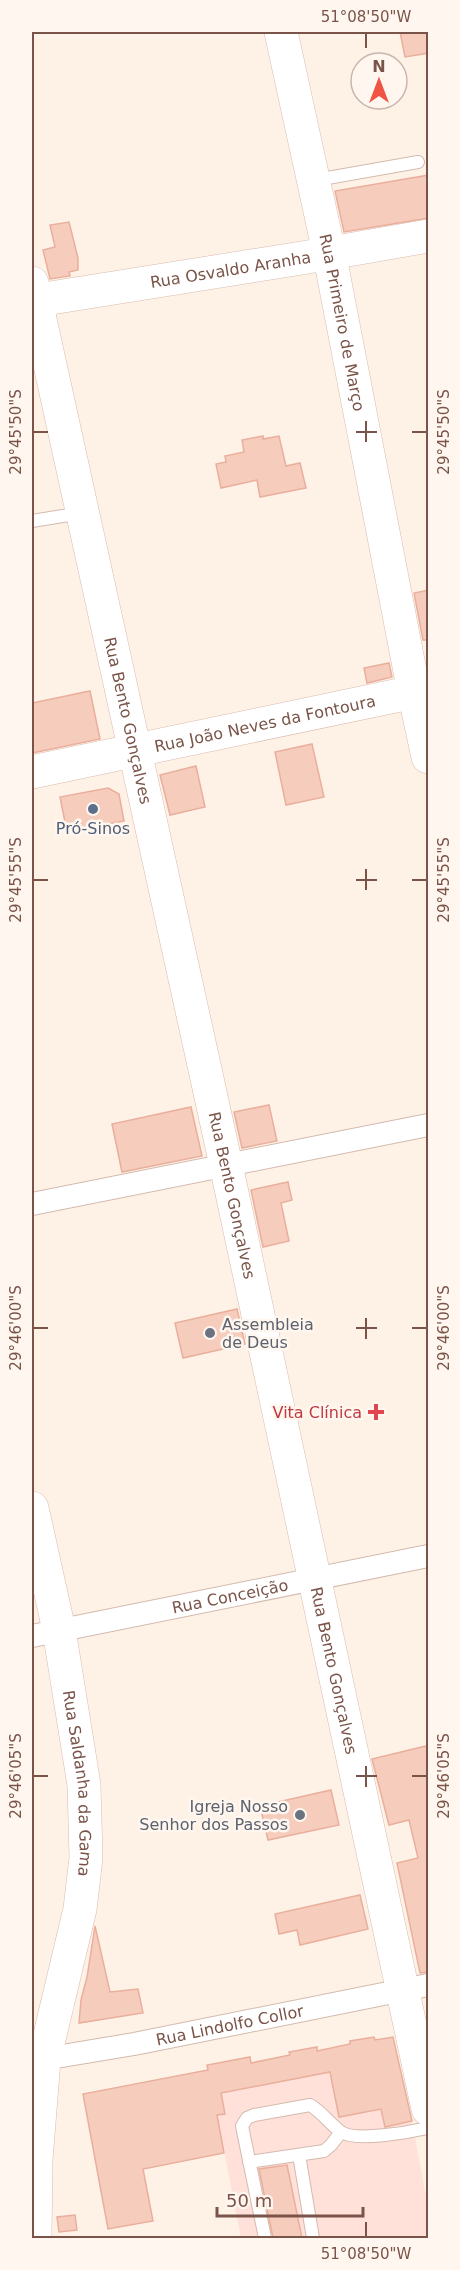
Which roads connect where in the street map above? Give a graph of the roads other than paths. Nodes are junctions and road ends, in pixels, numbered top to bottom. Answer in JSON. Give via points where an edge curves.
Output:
{"nodes":[{"id":1,"x":281,"y":32,"type":"edge"},
{"id":2,"x":418,"y":162,"type":"dead end"},
{"id":3,"x":315,"y":181,"type":"junction"},
{"id":4,"x":429,"y":236,"type":"edge"},
{"id":5,"x":329,"y":252,"type":"junction"},
{"id":6,"x":33,"y":294,"type":"edge"},
{"id":7,"x":82,"y":513,"type":"junction"},
{"id":8,"x":32,"y":521,"type":"edge"},
{"id":9,"x":421,"y":690,"type":"edge"},
{"id":10,"x":135,"y":751,"type":"junction"},
{"id":11,"x":429,"y":757,"type":"edge"},
{"id":12,"x":32,"y":772,"type":"edge"},
{"id":13,"x":429,"y":1125,"type":"edge"},
{"id":14,"x":226,"y":1165,"type":"junction"},
{"id":15,"x":32,"y":1204,"type":"edge"},
{"id":16,"x":32,"y":1508,"type":"edge"},
{"id":17,"x":429,"y":1556,"type":"edge"},
{"id":18,"x":315,"y":1578,"type":"junction"},
{"id":19,"x":45,"y":1633,"type":"edge"},
{"id":20,"x":415,"y":1988,"type":"edge"},
{"id":21,"x":38,"y":2060,"type":"edge"},
{"id":22,"x":429,"y":2109,"type":"edge"},
{"id":23,"x":429,"y":2128,"type":"edge"},
{"id":24,"x":341,"y":2132,"type":"junction"},
{"id":25,"x":299,"y":2155,"type":"junction"},
{"id":26,"x":34,"y":2159,"type":"edge"},
{"id":27,"x":249,"y":2162,"type":"junction"},
{"id":28,"x":34,"y":2238,"type":"edge"},
{"id":29,"x":265,"y":2238,"type":"edge"},
{"id":30,"x":313,"y":2238,"type":"edge"}],
"edges":[{"from":1,"to":3,"type":"street","name":"Rua Primeiro de Março"},
{"from":2,"to":3,"type":"lane"},
{"from":3,"to":5,"type":"street","name":"Rua Primeiro de Março"},
{"from":4,"to":5,"type":"street","name":"Rua Osvaldo Aranha"},
{"from":5,"to":6,"type":"street","name":"Rua Osvaldo Aranha"},
{"from":5,"to":9,"type":"street","name":"Rua Primeiro de Março"},
{"from":6,"to":7,"type":"street","name":"Rua Bento Gonçalves"},
{"from":7,"to":8,"type":"lane"},
{"from":7,"to":10,"type":"street","name":"Rua Bento Gonçalves"},
{"from":9,"to":10,"type":"street","name":"Rua João Neves da Fontoura"},
{"from":9,"to":11,"type":"street","name":"Rua Primeiro de Março"},
{"from":10,"to":12,"type":"street","name":"Rua João Neves da Fontoura"},
{"from":10,"to":14,"type":"street","name":"Rua Bento Gonçalves"},
{"from":13,"to":14,"type":"street"},
{"from":14,"to":15,"type":"street"},
{"from":14,"to":18,"type":"street","name":"Rua Bento Gonçalves"},
{"from":16,"to":19,"type":"street","name":"Rua Saldanha da Gama"},
{"from":17,"to":18,"type":"street","name":"Rua Conceição"},
{"from":18,"to":19,"type":"street","name":"Rua Conceição"},
{"from":18,"to":20,"type":"street","name":"Rua Bento Gonçalves"},
{"from":19,"to":21,"type":"street","name":"Rua Saldanha da Gama","via":[[84,1785],[86,1858],[80,1909]]},
{"from":20,"to":21,"type":"street","name":"Rua Lindolfo Collor"},
{"from":20,"to":22,"type":"street","name":"Rua Bento Gonçalves"},
{"from":21,"to":26,"type":"street","name":"Rua Saldanha da Gama"},
{"from":23,"to":24,"type":"lane","via":[[350,2136]]},
{"from":24,"to":25,"type":"lane","via":[[324,2151]]},
{"from":24,"to":27,"type":"lane","via":[[310,2105],[254,2115],[242,2126]]},
{"from":25,"to":27,"type":"lane"},
{"from":25,"to":30,"type":"lane"},
{"from":26,"to":28,"type":"street","name":"Rua Saldanha da Gama"},
{"from":27,"to":29,"type":"lane"}]}
